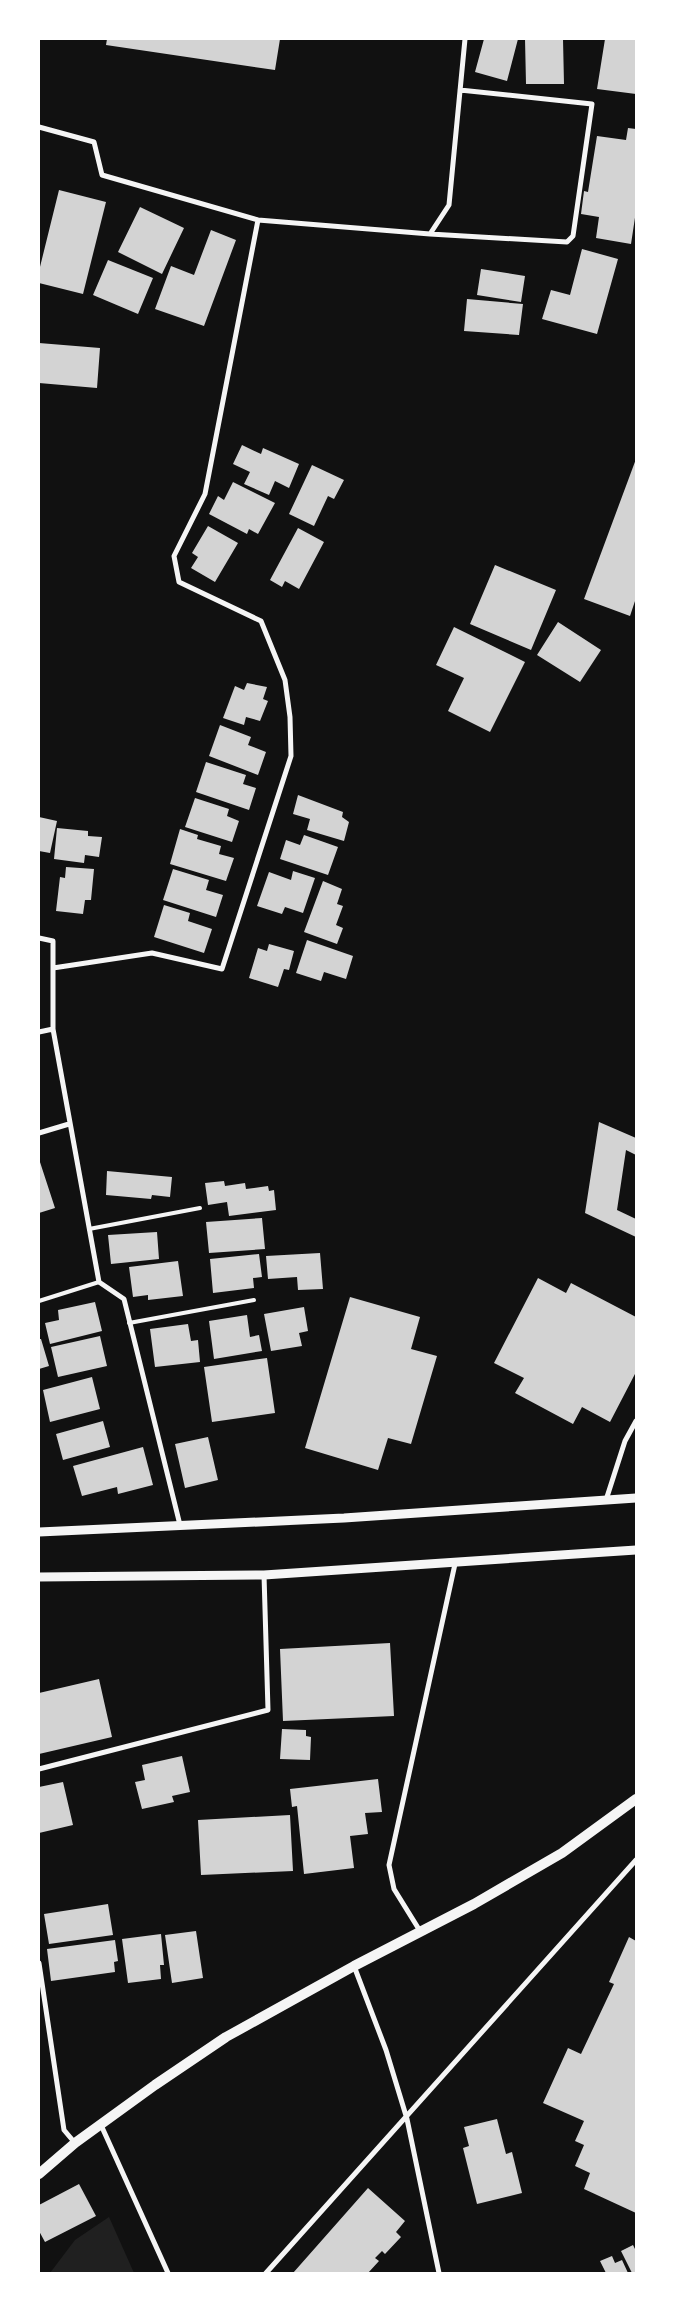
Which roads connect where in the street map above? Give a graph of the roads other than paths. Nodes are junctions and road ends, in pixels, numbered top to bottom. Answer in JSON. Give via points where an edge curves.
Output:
{"nodes":[{"id":1,"x":465,"y":39,"type":"edge"},
{"id":2,"x":460,"y":90,"type":"junction"},
{"id":3,"x":39,"y":127,"type":"edge"},
{"id":4,"x":258,"y":220,"type":"junction"},
{"id":5,"x":430,"y":234,"type":"junction"},
{"id":6,"x":39,"y":938,"type":"edge"},
{"id":7,"x":53,"y":968,"type":"junction"},
{"id":8,"x":53,"y":1029,"type":"junction"},
{"id":9,"x":39,"y":1032,"type":"edge"},
{"id":10,"x":69,"y":1124,"type":"junction"},
{"id":11,"x":39,"y":1133,"type":"edge"},
{"id":12,"x":200,"y":1208,"type":"dead end"},
{"id":13,"x":89,"y":1228,"type":"junction"},
{"id":14,"x":99,"y":1282,"type":"junction"},
{"id":15,"x":254,"y":1300,"type":"dead end"},
{"id":16,"x":39,"y":1302,"type":"edge"},
{"id":17,"x":129,"y":1322,"type":"junction"},
{"id":18,"x":636,"y":1421,"type":"edge"},
{"id":19,"x":636,"y":1498,"type":"edge"},
{"id":20,"x":606,"y":1500,"type":"junction"},
{"id":21,"x":180,"y":1525,"type":"junction"},
{"id":22,"x":39,"y":1532,"type":"edge"},
{"id":23,"x":636,"y":1550,"type":"edge"},
{"id":24,"x":454,"y":1564,"type":"junction"},
{"id":25,"x":264,"y":1575,"type":"junction"},
{"id":26,"x":39,"y":1577,"type":"edge"},
{"id":27,"x":39,"y":1769,"type":"edge"},
{"id":28,"x":636,"y":1799,"type":"edge"},
{"id":29,"x":636,"y":1860,"type":"edge"},
{"id":30,"x":420,"y":1931,"type":"junction"},
{"id":31,"x":39,"y":1963,"type":"edge"},
{"id":32,"x":354,"y":1966,"type":"junction"},
{"id":33,"x":407,"y":2119,"type":"junction"},
{"id":34,"x":101,"y":2125,"type":"junction"},
{"id":35,"x":75,"y":2144,"type":"junction"},
{"id":36,"x":39,"y":2174,"type":"edge"},
{"id":37,"x":168,"y":2273,"type":"edge"},
{"id":38,"x":266,"y":2273,"type":"edge"},
{"id":39,"x":439,"y":2273,"type":"edge"}],
"edges":[{"from":1,"to":2,"type":"street"},
{"from":2,"to":5,"type":"street","via":[[449,205]]},
{"from":2,"to":5,"type":"street","via":[[592,104],[574,236],[567,242]]},
{"from":3,"to":4,"type":"street","via":[[94,142],[102,176]]},
{"from":4,"to":5,"type":"street"},
{"from":4,"to":7,"type":"street","via":[[204,494],[174,556],[179,582],[261,621],[285,680],[292,756],[222,969],[152,953]]},
{"from":6,"to":7,"type":"street","via":[[53,941]]},
{"from":7,"to":8,"type":"street"},
{"from":8,"to":9,"type":"street"},
{"from":8,"to":10,"type":"street"},
{"from":10,"to":11,"type":"street"},
{"from":10,"to":13,"type":"street"},
{"from":12,"to":13,"type":"lane"},
{"from":13,"to":14,"type":"street"},
{"from":14,"to":16,"type":"lane"},
{"from":14,"to":17,"type":"street","via":[[124,1299]]},
{"from":15,"to":17,"type":"lane"},
{"from":17,"to":21,"type":"street"},
{"from":18,"to":20,"type":"street"},
{"from":19,"to":20,"type":"street"},
{"from":20,"to":21,"type":"street","via":[[344,1518]]},
{"from":21,"to":22,"type":"street"},
{"from":23,"to":24,"type":"street"},
{"from":24,"to":25,"type":"street"},
{"from":24,"to":30,"type":"street","via":[[389,1865],[394,1888]]},
{"from":25,"to":26,"type":"street"},
{"from":25,"to":27,"type":"street","via":[[268,1710]]},
{"from":28,"to":30,"type":"main road","via":[[562,1853]]},
{"from":29,"to":33,"type":"street"},
{"from":30,"to":32,"type":"main road"},
{"from":31,"to":35,"type":"street","via":[[64,2130]]},
{"from":32,"to":33,"type":"street","via":[[386,2050]]},
{"from":32,"to":34,"type":"main road","via":[[226,2037]]},
{"from":33,"to":38,"type":"street"},
{"from":33,"to":39,"type":"street"},
{"from":34,"to":35,"type":"main road"},
{"from":34,"to":37,"type":"street"},
{"from":35,"to":36,"type":"main road"}]}
